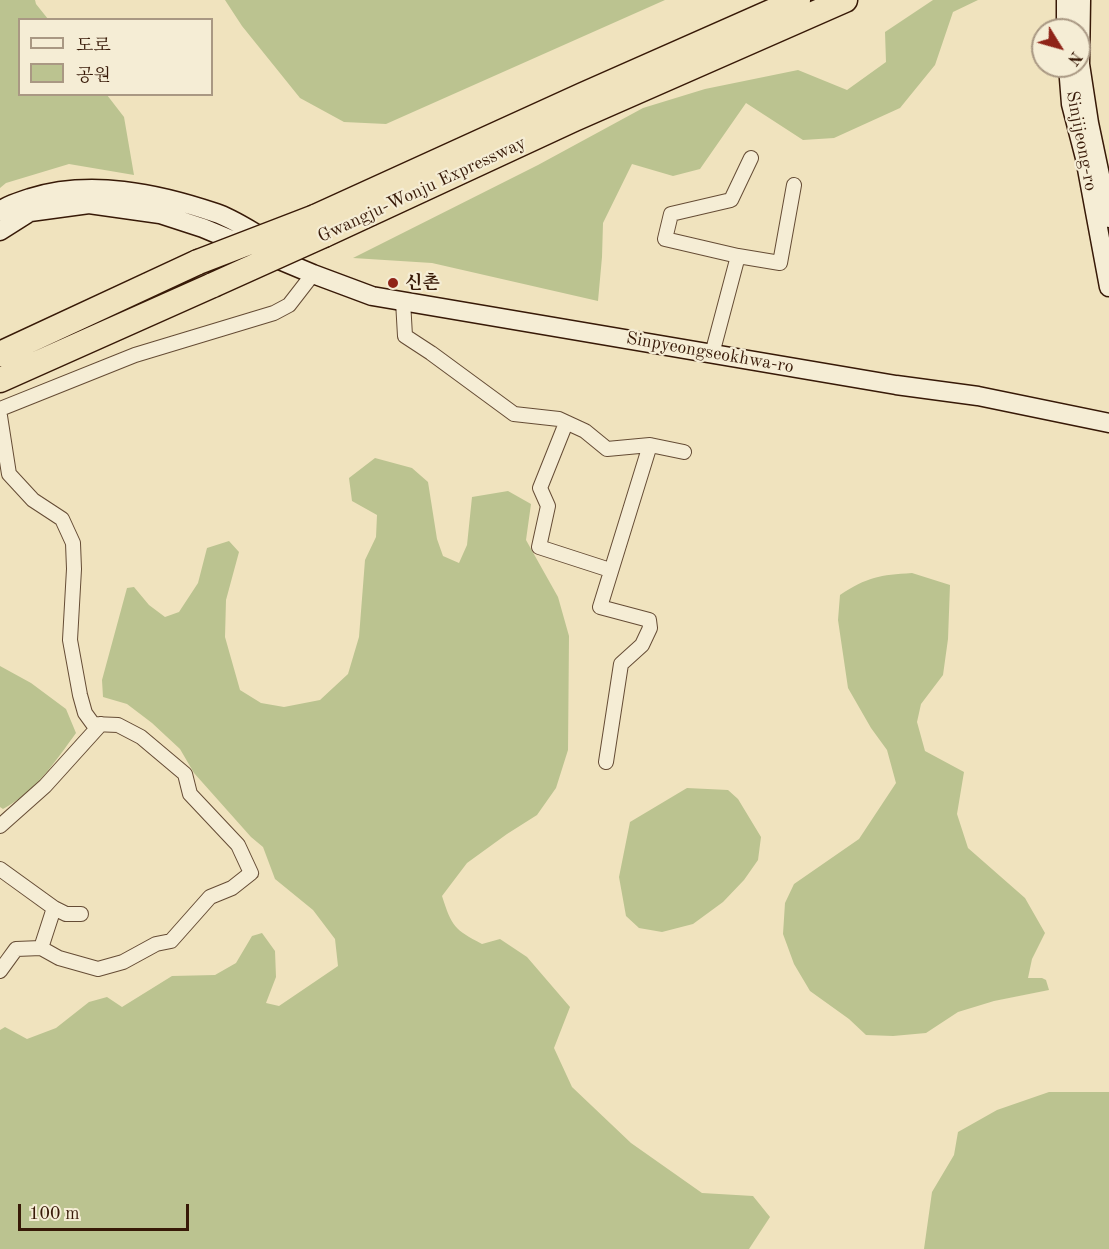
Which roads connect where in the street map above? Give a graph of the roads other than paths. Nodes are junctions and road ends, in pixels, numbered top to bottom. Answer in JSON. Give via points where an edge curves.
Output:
{"nodes":[{"id":1,"x":798,"y":0,"type":"edge"},
{"id":2,"x":845,"y":0,"type":"edge"},
{"id":3,"x":1066,"y":0,"type":"edge"},
{"id":4,"x":1080,"y":0,"type":"edge"},
{"id":5,"x":1066,"y":18,"type":"edge"},
{"id":6,"x":1069,"y":78,"type":"edge"},
{"id":7,"x":751,"y":158,"type":"dead end"},
{"id":8,"x":794,"y":185,"type":"dead end"},
{"id":9,"x":0,"y":211,"type":"edge"},
{"id":10,"x":1109,"y":218,"type":"edge"},
{"id":11,"x":320,"y":226,"type":"junction"},
{"id":12,"x":0,"y":231,"type":"edge"},
{"id":13,"x":738,"y":256,"type":"junction"},
{"id":14,"x":188,"y":266,"type":"junction"},
{"id":15,"x":313,"y":274,"type":"junction"},
{"id":16,"x":1109,"y":287,"type":"edge"},
{"id":17,"x":403,"y":301,"type":"junction"},
{"id":18,"x":0,"y":336,"type":"edge"},
{"id":19,"x":0,"y":354,"type":"edge"},
{"id":20,"x":712,"y":354,"type":"junction"},
{"id":21,"x":0,"y":380,"type":"edge"},
{"id":22,"x":1109,"y":407,"type":"edge"},
{"id":23,"x":0,"y":409,"type":"edge"},
{"id":24,"x":0,"y":416,"type":"edge"},
{"id":25,"x":1085,"y":417,"type":"junction"},
{"id":26,"x":566,"y":423,"type":"junction"},
{"id":27,"x":1109,"y":423,"type":"edge"},
{"id":28,"x":650,"y":445,"type":"junction"},
{"id":29,"x":684,"y":452,"type":"dead end"},
{"id":30,"x":610,"y":570,"type":"junction"},
{"id":31,"x":101,"y":724,"type":"junction"},
{"id":32,"x":606,"y":762,"type":"dead end"},
{"id":33,"x":0,"y":826,"type":"edge"},
{"id":34,"x":0,"y":869,"type":"edge"},
{"id":35,"x":54,"y":908,"type":"junction"},
{"id":36,"x":81,"y":914,"type":"dead end"},
{"id":37,"x":41,"y":948,"type":"junction"},
{"id":38,"x":0,"y":970,"type":"edge"}],
"edges":[{"from":1,"to":11,"type":"highway","name":"Gwangju-Wonju Expressway","via":[[583,95]]},
{"from":2,"to":11,"type":"highway","name":"Gwangju-Wonju Expressway"},
{"from":3,"to":5,"type":"main road"},
{"from":4,"to":10,"type":"main road","via":[[1080,64]]},
{"from":6,"to":16,"type":"main road","name":"Sinjijeong-ro"},
{"from":7,"to":13,"type":"street","via":[[731,200],[671,214],[664,238]]},
{"from":8,"to":13,"type":"street","via":[[780,263]]},
{"from":9,"to":15,"type":"main road","name":"Sinpyeongseokhwa-ro","via":[[39,195],[77,189],[158,197],[218,213],[274,244]]},
{"from":11,"to":14,"type":"highway","name":"Gwangju-Wonju Expressway","bridge":true},
{"from":11,"to":21,"type":"highway","name":"Gwangju-Wonju Expressway","bridge":true,"via":[[213,285]]},
{"from":12,"to":15,"type":"main road","name":"Sinpyeongseokhwa-ro","via":[[30,212],[88,204],[160,214]]},
{"from":13,"to":20,"type":"street"},
{"from":14,"to":18,"type":"highway","via":[[90,296]]},
{"from":14,"to":19,"type":"highway","name":"Gwangju-Wonju Expressway"},
{"from":15,"to":17,"type":"main road","name":"Sinpyeongseokhwa-ro","via":[[372,296]]},
{"from":15,"to":23,"type":"street","via":[[289,305],[274,312],[135,355]]},
{"from":17,"to":20,"type":"main road","name":"Sinpyeongseokhwa-ro"},
{"from":17,"to":26,"type":"street","via":[[405,336],[514,414]]},
{"from":20,"to":25,"type":"main road","name":"Sinpyeongseokhwa-ro"},
{"from":22,"to":25,"type":"main road"},
{"from":24,"to":31,"type":"street","via":[[9,474],[33,500],[62,519],[73,543],[70,640],[85,713],[93,724]]},
{"from":25,"to":27,"type":"main road","name":"Sinpyeongseokhwa-ro"},
{"from":26,"to":28,"type":"street","via":[[585,431],[607,449]]},
{"from":26,"to":30,"type":"street","via":[[540,488],[548,506],[539,547]]},
{"from":28,"to":29,"type":"street"},
{"from":28,"to":30,"type":"street"},
{"from":30,"to":32,"type":"street","via":[[600,607],[650,620],[650,628],[642,645],[621,664]]},
{"from":31,"to":33,"type":"street","via":[[45,786]]},
{"from":31,"to":37,"type":"street","via":[[118,724],[141,736],[185,774],[190,794],[238,845],[250,873],[232,888],[210,897],[171,941],[156,944],[123,962],[98,969]]},
{"from":34,"to":35,"type":"street"},
{"from":35,"to":36,"type":"street","via":[[66,914]]},
{"from":35,"to":37,"type":"street"},
{"from":37,"to":38,"type":"street","via":[[16,949]]}]}
